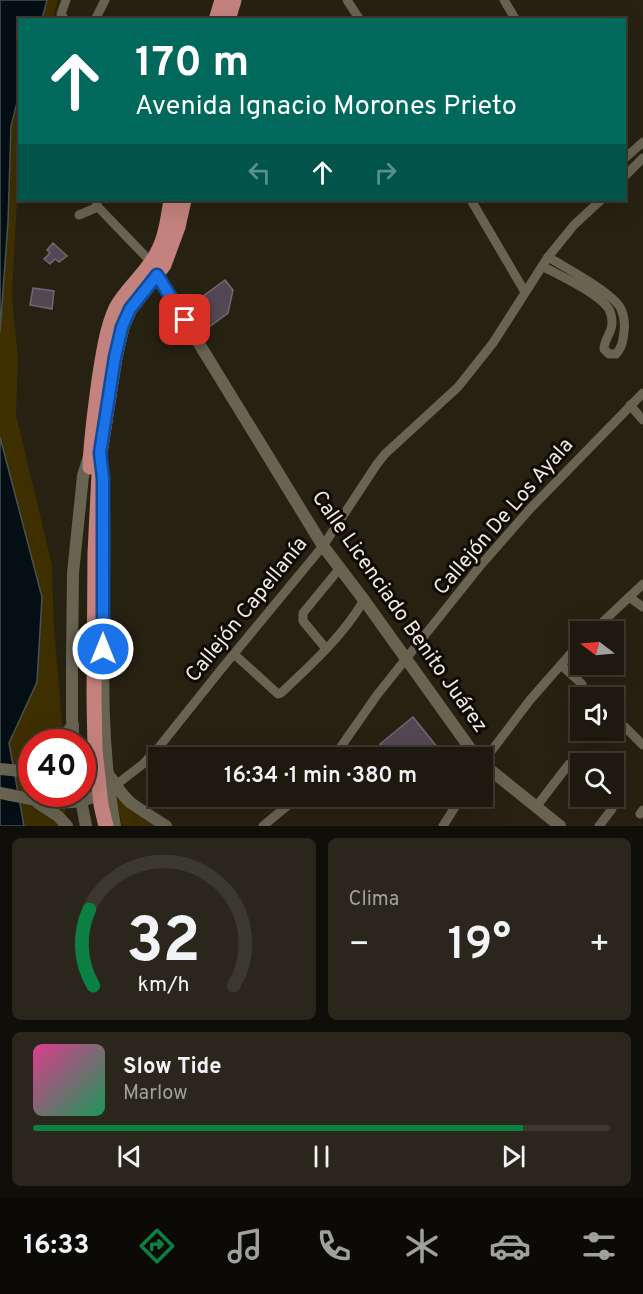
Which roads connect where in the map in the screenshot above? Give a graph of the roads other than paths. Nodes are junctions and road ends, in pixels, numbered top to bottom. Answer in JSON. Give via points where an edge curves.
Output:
{"nodes":[{"id":1,"x":66,"y":0,"type":"edge"},
{"id":2,"x":105,"y":0,"type":"edge"},
{"id":3,"x":222,"y":0,"type":"edge"},
{"id":4,"x":234,"y":0,"type":"edge"},
{"id":5,"x":347,"y":0,"type":"edge"},
{"id":6,"x":505,"y":0,"type":"edge"},
{"id":7,"x":63,"y":18,"type":"edge"},
{"id":8,"x":96,"y":18,"type":"edge"},
{"id":9,"x":217,"y":18,"type":"edge"},
{"id":10,"x":229,"y":18,"type":"edge"},
{"id":11,"x":359,"y":18,"type":"edge"},
{"id":12,"x":515,"y":18,"type":"edge"},
{"id":13,"x":643,"y":142,"type":"edge"},
{"id":14,"x":626,"y":157,"type":"edge"},
{"id":15,"x":643,"y":158,"type":"edge"},
{"id":16,"x":626,"y":170,"type":"edge"},
{"id":17,"x":171,"y":201,"type":"edge"},
{"id":18,"x":184,"y":201,"type":"edge"},
{"id":19,"x":472,"y":201,"type":"edge"},
{"id":20,"x":599,"y":201,"type":"edge"},
{"id":21,"x":97,"y":203,"type":"edge"},
{"id":22,"x":79,"y":215,"type":"dead end"},
{"id":23,"x":548,"y":257,"type":"junction"},
{"id":24,"x":542,"y":266,"type":"junction"},
{"id":25,"x":154,"y":269,"type":"junction"},
{"id":26,"x":571,"y":277,"type":"junction"},
{"id":27,"x":525,"y":292,"type":"junction"},
{"id":28,"x":643,"y":393,"type":"edge"},
{"id":29,"x":630,"y":405,"type":"junction"},
{"id":30,"x":643,"y":420,"type":"edge"},
{"id":31,"x":95,"y":453,"type":"junction"},
{"id":32,"x":323,"y":546,"type":"junction"},
{"id":33,"x":91,"y":553,"type":"junction"},
{"id":34,"x":340,"y":568,"type":"junction"},
{"id":35,"x":643,"y":584,"type":"edge"},
{"id":36,"x":629,"y":597,"type":"junction"},
{"id":37,"x":364,"y":600,"type":"junction"},
{"id":38,"x":643,"y":607,"type":"edge"},
{"id":39,"x":604,"y":621,"type":"edge"},
{"id":40,"x":327,"y":648,"type":"junction"},
{"id":41,"x":234,"y":654,"type":"junction"},
{"id":42,"x":570,"y":655,"type":"edge"},
{"id":43,"x":406,"y":659,"type":"junction"},
{"id":44,"x":561,"y":665,"type":"junction"},
{"id":45,"x":582,"y":684,"type":"dead end"},
{"id":46,"x":105,"y":711,"type":"junction"},
{"id":47,"x":73,"y":723,"type":"junction"},
{"id":48,"x":625,"y":727,"type":"dead end"},
{"id":49,"x":69,"y":729,"type":"edge"},
{"id":50,"x":73,"y":729,"type":"edge"},
{"id":51,"x":643,"y":745,"type":"edge"},
{"id":52,"x":341,"y":747,"type":"edge"},
{"id":53,"x":469,"y":747,"type":"edge"},
{"id":54,"x":493,"y":750,"type":"edge"},
{"id":55,"x":569,"y":764,"type":"dead end"},
{"id":56,"x":96,"y":766,"type":"edge"},
{"id":57,"x":0,"y":769,"type":"edge"},
{"id":58,"x":18,"y":770,"type":"edge"},
{"id":59,"x":493,"y":771,"type":"edge"},
{"id":60,"x":107,"y":772,"type":"junction"},
{"id":61,"x":112,"y":787,"type":"junction"},
{"id":62,"x":0,"y":793,"type":"edge"},
{"id":63,"x":18,"y":796,"type":"edge"},
{"id":64,"x":96,"y":797,"type":"edge"},
{"id":65,"x":42,"y":807,"type":"edge"},
{"id":66,"x":83,"y":807,"type":"edge"},
{"id":67,"x":286,"y":807,"type":"edge"},
{"id":68,"x":455,"y":807,"type":"edge"},
{"id":69,"x":536,"y":807,"type":"junction"},
{"id":70,"x":612,"y":809,"type":"dead end"},
{"id":71,"x":67,"y":826,"type":"edge"},
{"id":72,"x":86,"y":826,"type":"edge"},
{"id":73,"x":97,"y":826,"type":"edge"},
{"id":74,"x":106,"y":826,"type":"edge"},
{"id":75,"x":115,"y":826,"type":"edge"},
{"id":76,"x":166,"y":826,"type":"edge"},
{"id":77,"x":263,"y":826,"type":"edge"},
{"id":78,"x":443,"y":826,"type":"edge"},
{"id":79,"x":560,"y":826,"type":"edge"},
{"id":80,"x":599,"y":826,"type":"edge"}],
"edges":[{"from":1,"to":7,"type":"street"},
{"from":2,"to":8,"type":"street"},
{"from":3,"to":9,"type":"main road"},
{"from":4,"to":10,"type":"main road"},
{"from":5,"to":11,"type":"street"},
{"from":6,"to":12,"type":"street"},
{"from":13,"to":14,"type":"street"},
{"from":15,"to":16,"type":"street"},
{"from":17,"to":25,"type":"main road"},
{"from":18,"to":25,"type":"main road","via":[[164,264]]},
{"from":19,"to":27,"type":"street"},
{"from":20,"to":23,"type":"street","name":"Callejón Capellanía"},
{"from":21,"to":22,"type":"street"},
{"from":21,"to":25,"type":"street"},
{"from":23,"to":24,"type":"street","name":"Callejón Capellanía"},
{"from":23,"to":26,"type":"street"},
{"from":24,"to":26,"type":"street"},
{"from":24,"to":27,"type":"street","name":"Callejón Capellanía"},
{"from":25,"to":31,"type":"main road","via":[[122,327]]},
{"from":25,"to":32,"type":"street","name":"Calle Licenciado Benito Juárez"},
{"from":26,"to":26,"type":"street","via":[[608,308],[612,323],[604,349],[616,354],[624,329],[621,309],[612,297]]},
{"from":27,"to":32,"type":"street","name":"Callejón Capellanía","via":[[493,343],[458,387],[377,464]]},
{"from":28,"to":29,"type":"street","name":"Callejón De Los Ayala"},
{"from":29,"to":30,"type":"street"},
{"from":29,"to":43,"type":"street","name":"Callejón De Los Ayala","via":[[529,510]]},
{"from":31,"to":33,"type":"main road"},
{"from":31,"to":46,"type":"street","via":[[103,478]]},
{"from":31,"to":47,"type":"street","via":[[83,476],[74,554]]},
{"from":32,"to":34,"type":"street","name":"Calle Licenciado Benito Juárez"},
{"from":32,"to":41,"type":"street","name":"Callejón Capellanía"},
{"from":33,"to":73,"type":"main road","via":[[85,709]]},
{"from":33,"to":74,"type":"main road","via":[[95,750]]},
{"from":34,"to":37,"type":"street","name":"Calle Licenciado Benito Juárez"},
{"from":34,"to":40,"type":"street","via":[[303,613],[303,621]]},
{"from":35,"to":36,"type":"street"},
{"from":36,"to":38,"type":"street"},
{"from":36,"to":39,"type":"street"},
{"from":37,"to":40,"type":"street"},
{"from":37,"to":43,"type":"street","name":"Calle Licenciado Benito Juárez"},
{"from":40,"to":41,"type":"street","via":[[278,694]]},
{"from":41,"to":61,"type":"street","name":"Callejón Capellanía","via":[[159,747]]},
{"from":42,"to":44,"type":"street"},
{"from":43,"to":52,"type":"street","name":"Callejón De Los Ayala"},
{"from":43,"to":53,"type":"street","name":"Calle Licenciado Benito Juárez"},
{"from":44,"to":45,"type":"street"},
{"from":44,"to":54,"type":"street"},
{"from":46,"to":47,"type":"street","via":[[96,723]]},
{"from":46,"to":60,"type":"street"},
{"from":47,"to":49,"type":"street"},
{"from":47,"to":50,"type":"street"},
{"from":48,"to":51,"type":"street"},
{"from":55,"to":69,"type":"street"},
{"from":56,"to":60,"type":"street"},
{"from":57,"to":58,"type":"street"},
{"from":59,"to":69,"type":"street","name":"Calle Licenciado Benito Juárez"},
{"from":60,"to":61,"type":"street"},
{"from":61,"to":64,"type":"street"},
{"from":61,"to":75,"type":"street"},
{"from":61,"to":76,"type":"street"},
{"from":62,"to":63,"type":"street"},
{"from":65,"to":71,"type":"street"},
{"from":66,"to":72,"type":"street"},
{"from":67,"to":77,"type":"street"},
{"from":68,"to":78,"type":"street"},
{"from":69,"to":79,"type":"street","name":"Calle Licenciado Benito Juárez"},
{"from":70,"to":80,"type":"street"}]}
